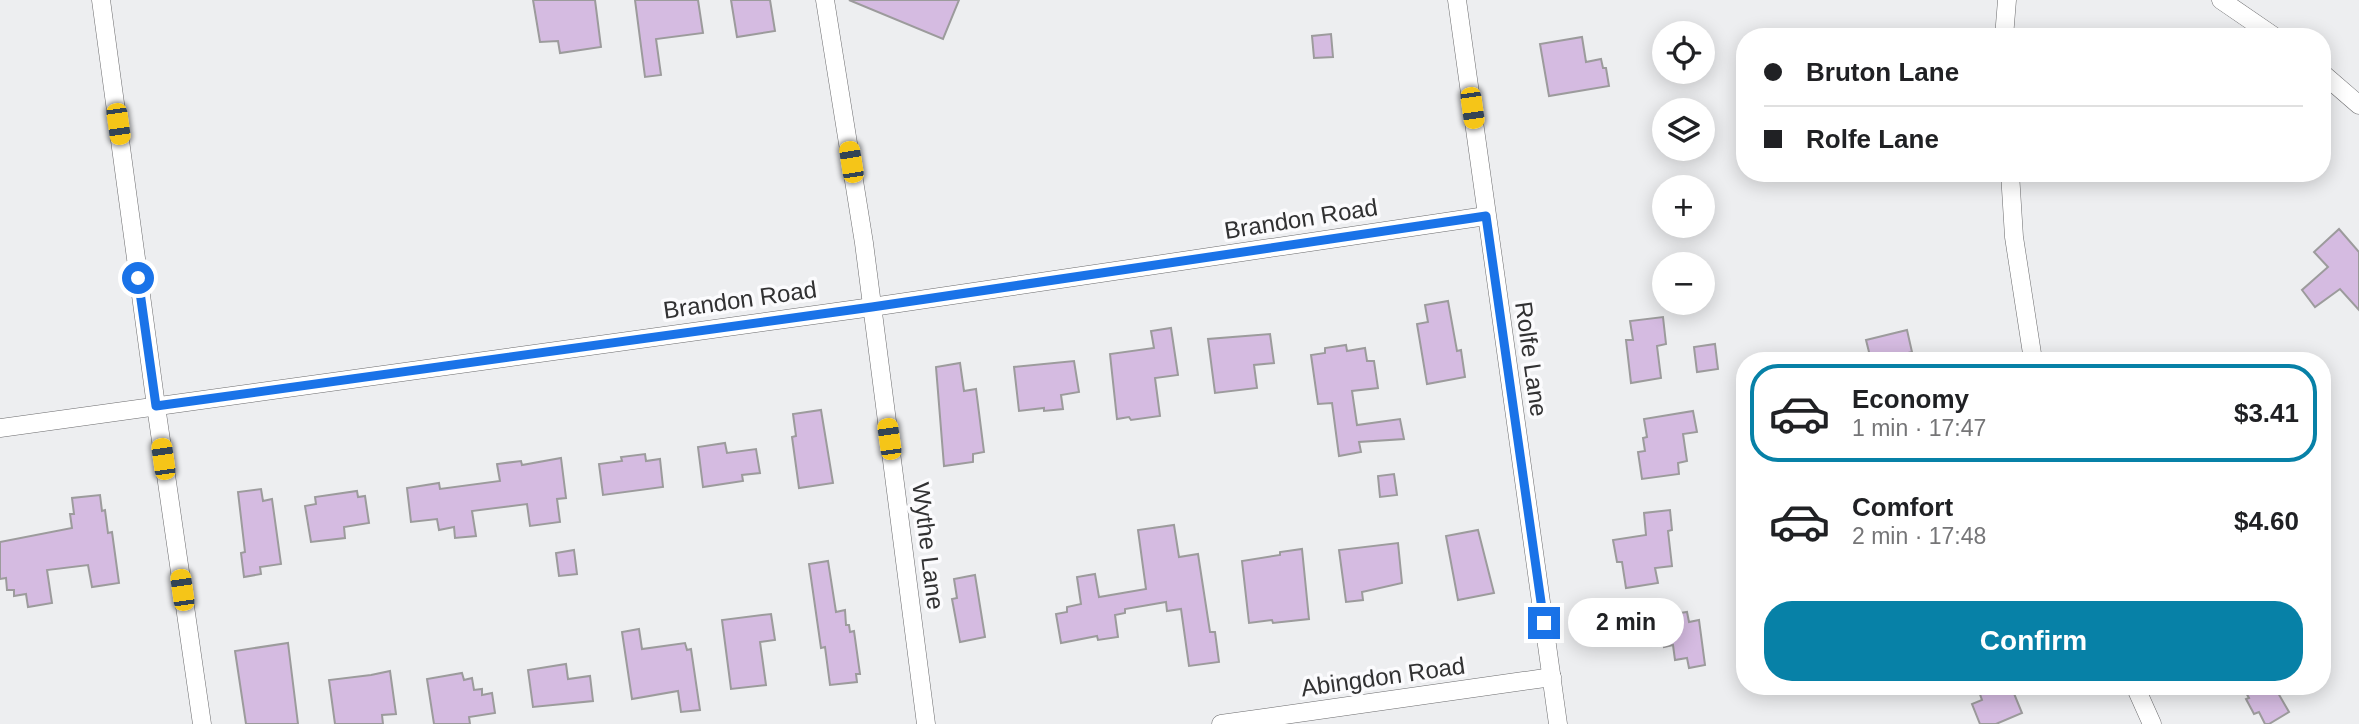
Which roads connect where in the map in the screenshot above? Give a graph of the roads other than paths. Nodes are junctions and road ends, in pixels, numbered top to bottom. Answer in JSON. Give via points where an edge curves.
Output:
{"nodes":[{"id":1,"x":101,"y":0,"type":"edge"},
{"id":2,"x":825,"y":0,"type":"edge"},
{"id":3,"x":1457,"y":0,"type":"edge"},
{"id":4,"x":2007,"y":0,"type":"edge"},
{"id":5,"x":2221,"y":0,"type":"edge"},
{"id":6,"x":2005,"y":28,"type":"edge"},
{"id":7,"x":2262,"y":28,"type":"edge"},
{"id":8,"x":2331,"y":81,"type":"edge"},
{"id":9,"x":2359,"y":105,"type":"edge"},
{"id":10,"x":2011,"y":182,"type":"edge"},
{"id":11,"x":1486,"y":216,"type":"junction"},
{"id":12,"x":872,"y":307,"type":"junction"},
{"id":13,"x":2032,"y":352,"type":"edge"},
{"id":14,"x":156,"y":406,"type":"junction"},
{"id":15,"x":0,"y":428,"type":"edge"},
{"id":16,"x":1552,"y":677,"type":"junction"},
{"id":17,"x":2139,"y":695,"type":"edge"},
{"id":18,"x":202,"y":724,"type":"edge"},
{"id":19,"x":926,"y":724,"type":"edge"},
{"id":20,"x":1221,"y":724,"type":"edge"},
{"id":21,"x":1558,"y":724,"type":"edge"},
{"id":22,"x":2152,"y":724,"type":"edge"}],
"edges":[{"from":1,"to":14,"type":"street"},
{"from":2,"to":12,"type":"street","name":"Wythe Lane"},
{"from":3,"to":11,"type":"street","name":"Rolfe Lane"},
{"from":4,"to":6,"type":"street"},
{"from":5,"to":7,"type":"street"},
{"from":8,"to":9,"type":"street"},
{"from":10,"to":13,"type":"street"},
{"from":11,"to":12,"type":"street","name":"Brandon Road"},
{"from":11,"to":16,"type":"street","name":"Rolfe Lane"},
{"from":12,"to":14,"type":"street","name":"Brandon Road"},
{"from":12,"to":19,"type":"street","name":"Wythe Lane"},
{"from":14,"to":15,"type":"street","name":"Brandon Road"},
{"from":14,"to":18,"type":"street"},
{"from":16,"to":20,"type":"street","name":"Abingdon Road"},
{"from":16,"to":21,"type":"street","name":"Rolfe Lane"},
{"from":17,"to":22,"type":"street"}]}
